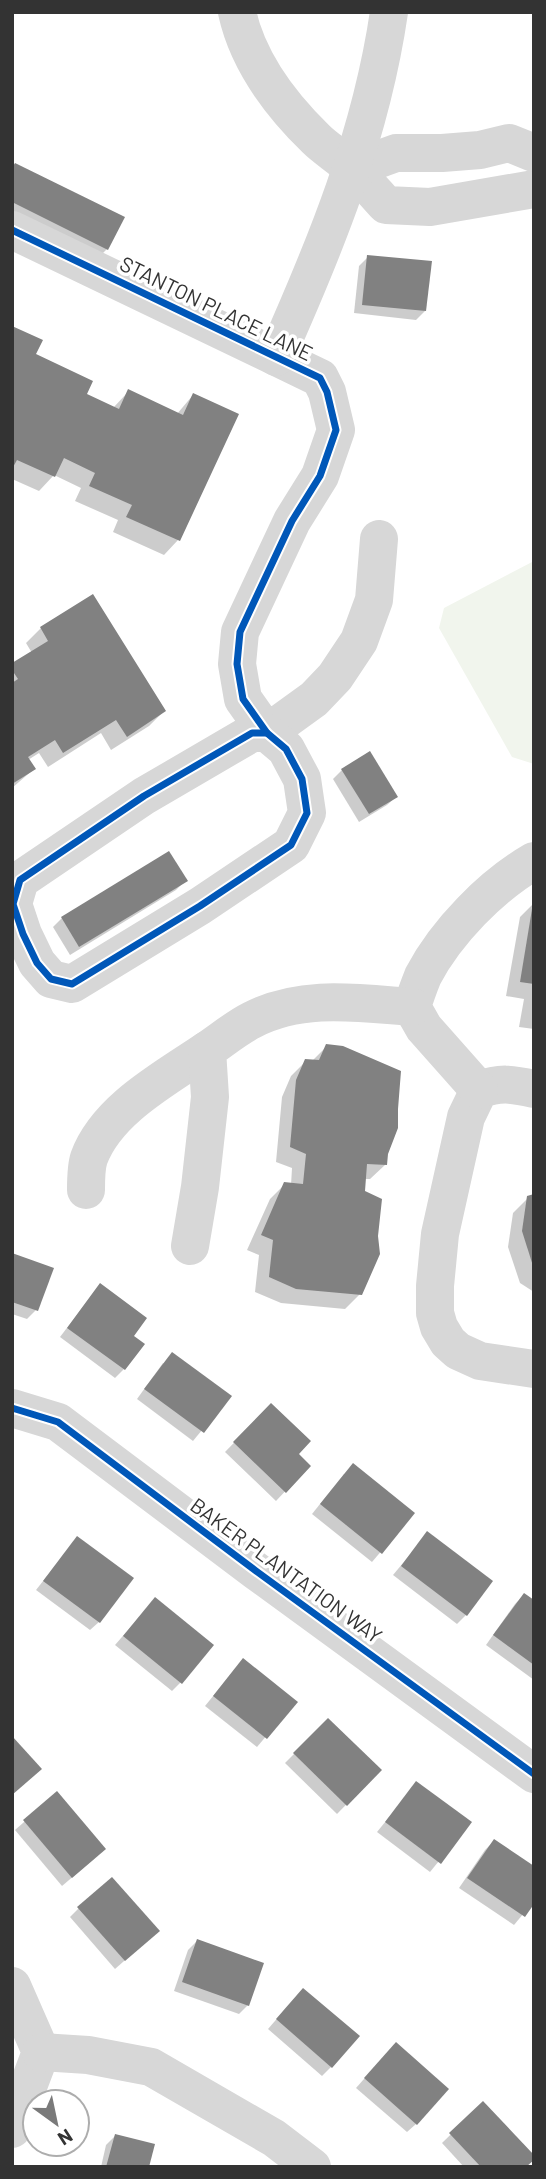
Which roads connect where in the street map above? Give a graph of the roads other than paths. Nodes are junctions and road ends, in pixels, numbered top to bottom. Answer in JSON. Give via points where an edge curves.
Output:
{"nodes":[{"id":1,"x":237,"y":12,"type":"edge"},
{"id":2,"x":388,"y":12,"type":"edge"},
{"id":3,"x":533,"y":165,"type":"edge"},
{"id":4,"x":352,"y":169,"type":"junction"},
{"id":5,"x":12,"y":230,"type":"edge"},
{"id":6,"x":276,"y":357,"type":"junction"},
{"id":7,"x":379,"y":539,"type":"dead end"},
{"id":8,"x":267,"y":733,"type":"junction"},
{"id":9,"x":534,"y":861,"type":"edge"},
{"id":10,"x":412,"y":1007,"type":"junction"},
{"id":11,"x":207,"y":1050,"type":"junction"},
{"id":12,"x":534,"y":1089,"type":"edge"},
{"id":13,"x":479,"y":1090,"type":"junction"},
{"id":14,"x":86,"y":1190,"type":"dead end"},
{"id":15,"x":190,"y":1246,"type":"dead end"},
{"id":16,"x":534,"y":1369,"type":"edge"},
{"id":17,"x":12,"y":1408,"type":"edge"},
{"id":18,"x":534,"y":1774,"type":"edge"},
{"id":19,"x":12,"y":1986,"type":"edge"},
{"id":20,"x":41,"y":2052,"type":"junction"},
{"id":21,"x":12,"y":2129,"type":"edge"},
{"id":22,"x":312,"y":2167,"type":"edge"}],
"edges":[{"from":1,"to":4,"type":"street","via":[[258,67],[288,110]]},
{"from":2,"to":4,"type":"street","via":[[366,124]]},
{"from":3,"to":4,"type":"street","via":[[436,177]]},
{"from":4,"to":6,"type":"street"},
{"from":5,"to":6,"type":"street","name":"STANTON PLACE LANE"},
{"from":6,"to":8,"type":"street","name":"STANTON PLACE LANE","via":[[320,378],[336,430],[320,476],[292,521],[240,632],[237,664],[243,699]]},
{"from":7,"to":8,"type":"street","via":[[374,600],[359,641],[314,699]]},
{"from":8,"to":8,"type":"street","via":[[286,749],[302,779],[307,813],[291,845],[72,984],[51,979],[37,963],[13,904],[20,880],[144,796],[252,733]]},
{"from":9,"to":10,"type":"street","via":[[485,896],[458,925],[424,976]]},
{"from":10,"to":11,"type":"street","via":[[326,1001],[292,1006],[253,1020]]},
{"from":10,"to":13,"type":"street","via":[[424,1028]]},
{"from":11,"to":14,"type":"street","via":[[148,1090],[105,1127],[88,1159]]},
{"from":11,"to":15,"type":"street","via":[[210,1097]]},
{"from":12,"to":13,"type":"street","via":[[494,1084]]},
{"from":13,"to":16,"type":"street","via":[[466,1117],[440,1234],[435,1312],[439,1327],[458,1351],[480,1361]]},
{"from":17,"to":18,"type":"street","name":"BAKER PLANTATION WAY","via":[[58,1422]]},
{"from":19,"to":20,"type":"street"},
{"from":20,"to":21,"type":"street"},
{"from":20,"to":22,"type":"street","via":[[151,2067],[274,2138]]}]}
